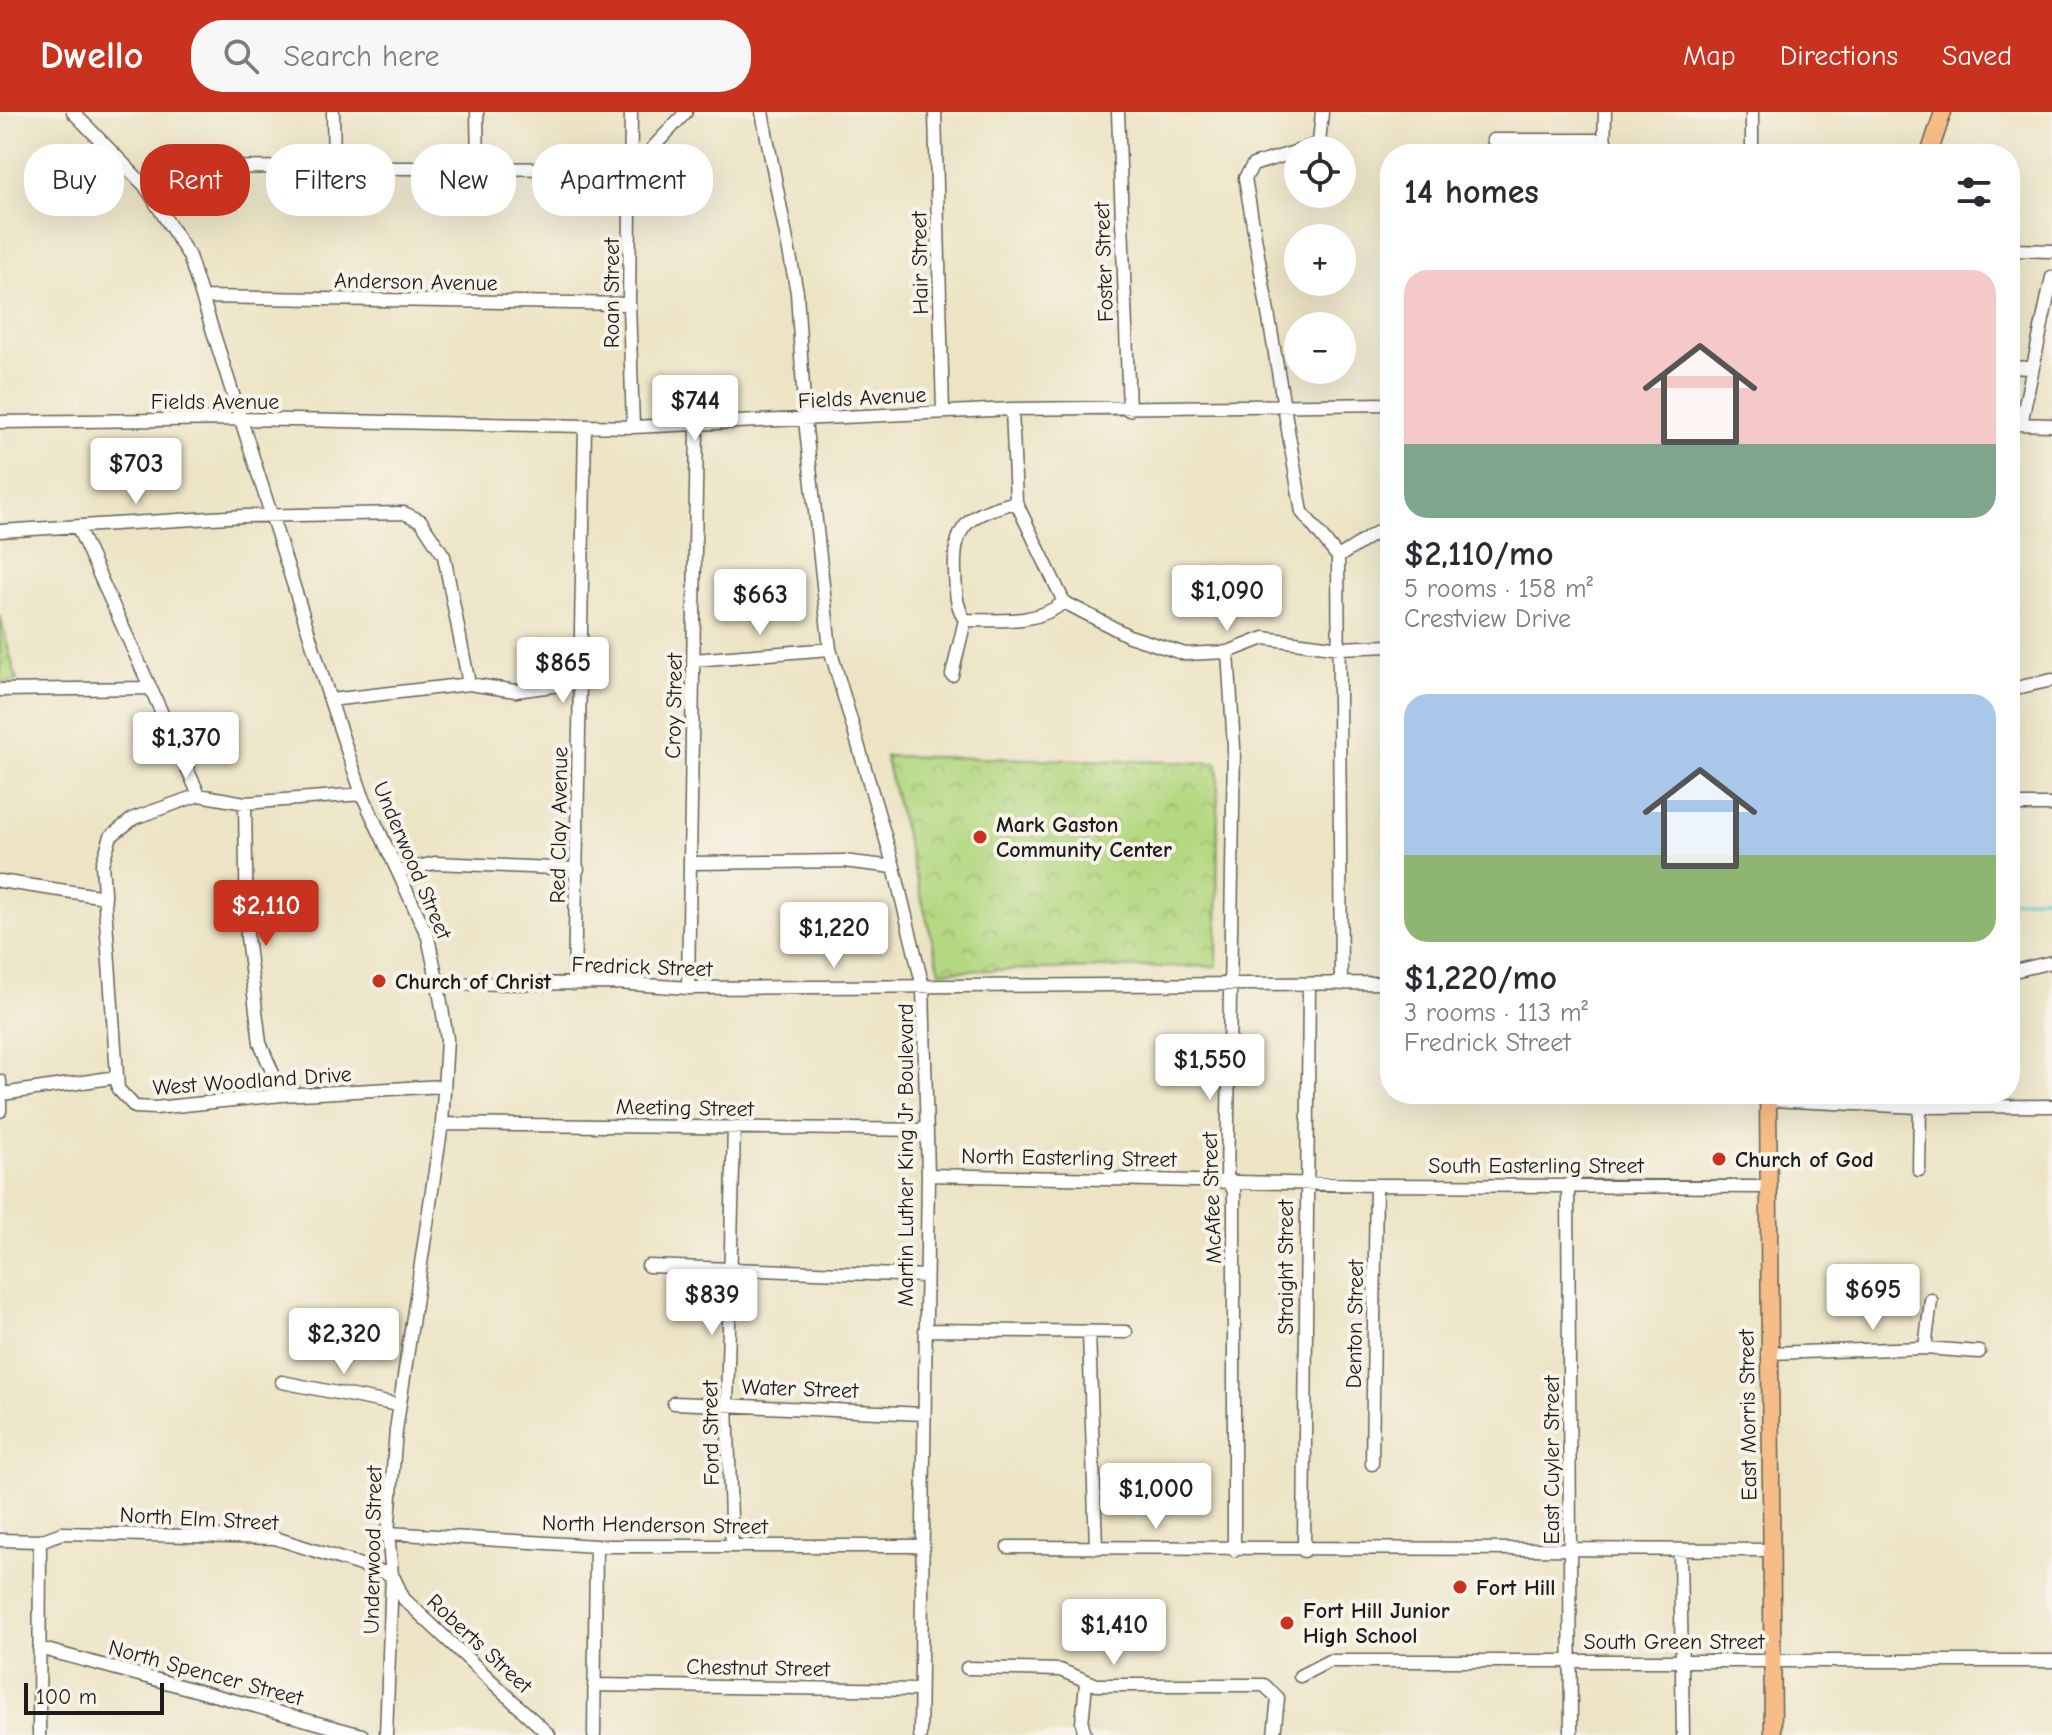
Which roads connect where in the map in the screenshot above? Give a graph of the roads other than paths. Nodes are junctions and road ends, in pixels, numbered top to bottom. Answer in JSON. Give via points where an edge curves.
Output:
{"nodes":[{"id":1,"x":73,"y":112,"type":"edge"},
{"id":2,"x":333,"y":112,"type":"edge"},
{"id":3,"x":477,"y":112,"type":"edge"},
{"id":4,"x":631,"y":112,"type":"edge"},
{"id":5,"x":686,"y":112,"type":"edge"},
{"id":6,"x":762,"y":112,"type":"edge"},
{"id":7,"x":935,"y":112,"type":"edge"},
{"id":8,"x":1118,"y":112,"type":"edge"},
{"id":9,"x":1322,"y":112,"type":"edge"},
{"id":10,"x":1605,"y":112,"type":"edge"},
{"id":11,"x":1752,"y":112,"type":"edge"},
{"id":12,"x":1943,"y":112,"type":"edge"},
{"id":13,"x":1320,"y":136,"type":"edge"},
{"id":14,"x":1493,"y":140,"type":"dead end"},
{"id":15,"x":1605,"y":140,"type":"junction"},
{"id":16,"x":334,"y":144,"type":"edge"},
{"id":17,"x":478,"y":144,"type":"edge"},
{"id":18,"x":632,"y":144,"type":"edge"},
{"id":19,"x":656,"y":144,"type":"edge"},
{"id":20,"x":1605,"y":144,"type":"edge"},
{"id":21,"x":1752,"y":144,"type":"edge"},
{"id":22,"x":1932,"y":144,"type":"edge"},
{"id":23,"x":1284,"y":156,"type":"edge"},
{"id":24,"x":140,"y":181,"type":"edge"},
{"id":25,"x":165,"y":216,"type":"edge"},
{"id":26,"x":632,"y":216,"type":"edge"},
{"id":27,"x":2020,"y":250,"type":"edge"},
{"id":28,"x":2052,"y":251,"type":"edge"},
{"id":29,"x":2052,"y":277,"type":"edge"},
{"id":30,"x":203,"y":297,"type":"junction"},
{"id":31,"x":629,"y":304,"type":"junction"},
{"id":32,"x":2020,"y":368,"type":"edge"},
{"id":33,"x":2030,"y":368,"type":"junction"},
{"id":34,"x":1380,"y":404,"type":"edge"},
{"id":35,"x":2020,"y":405,"type":"edge"},
{"id":36,"x":1285,"y":407,"type":"junction"},
{"id":37,"x":1012,"y":409,"type":"junction"},
{"id":38,"x":1129,"y":410,"type":"junction"},
{"id":39,"x":943,"y":412,"type":"junction"},
{"id":40,"x":241,"y":419,"type":"junction"},
{"id":41,"x":805,"y":420,"type":"junction"},
{"id":42,"x":0,"y":422,"type":"edge"},
{"id":43,"x":2020,"y":424,"type":"edge"},
{"id":44,"x":697,"y":425,"type":"junction"},
{"id":45,"x":2052,"y":425,"type":"edge"},
{"id":46,"x":585,"y":427,"type":"junction"},
{"id":47,"x":633,"y":427,"type":"junction"},
{"id":48,"x":1016,"y":502,"type":"junction"},
{"id":49,"x":273,"y":516,"type":"junction"},
{"id":50,"x":78,"y":528,"type":"junction"},
{"id":51,"x":1380,"y":530,"type":"edge"},
{"id":52,"x":0,"y":531,"type":"edge"},
{"id":53,"x":1338,"y":557,"type":"junction"},
{"id":54,"x":1064,"y":602,"type":"junction"},
{"id":55,"x":965,"y":620,"type":"junction"},
{"id":56,"x":1380,"y":646,"type":"edge"},
{"id":57,"x":1340,"y":648,"type":"junction"},
{"id":58,"x":830,"y":649,"type":"junction"},
{"id":59,"x":1228,"y":652,"type":"junction"},
{"id":60,"x":694,"y":660,"type":"junction"},
{"id":61,"x":952,"y":675,"type":"dead end"},
{"id":62,"x":2052,"y":680,"type":"edge"},
{"id":63,"x":581,"y":682,"type":"junction"},
{"id":64,"x":469,"y":684,"type":"junction"},
{"id":65,"x":2020,"y":687,"type":"edge"},
{"id":66,"x":149,"y":688,"type":"junction"},
{"id":67,"x":0,"y":690,"type":"edge"},
{"id":68,"x":330,"y":700,"type":"junction"},
{"id":69,"x":362,"y":794,"type":"junction"},
{"id":70,"x":199,"y":795,"type":"junction"},
{"id":71,"x":245,"y":803,"type":"junction"},
{"id":72,"x":2020,"y":805,"type":"edge"},
{"id":73,"x":2052,"y":805,"type":"edge"},
{"id":74,"x":691,"y":863,"type":"junction"},
{"id":75,"x":894,"y":867,"type":"junction"},
{"id":76,"x":578,"y":869,"type":"junction"},
{"id":77,"x":400,"y":871,"type":"junction"},
{"id":78,"x":0,"y":881,"type":"edge"},
{"id":79,"x":105,"y":897,"type":"junction"},
{"id":80,"x":2052,"y":962,"type":"edge"},
{"id":81,"x":2020,"y":970,"type":"edge"},
{"id":82,"x":1380,"y":983,"type":"edge"},
{"id":83,"x":438,"y":984,"type":"junction"},
{"id":84,"x":574,"y":984,"type":"junction"},
{"id":85,"x":1309,"y":984,"type":"junction"},
{"id":86,"x":1341,"y":984,"type":"junction"},
{"id":87,"x":1229,"y":985,"type":"junction"},
{"id":88,"x":923,"y":987,"type":"junction"},
{"id":89,"x":688,"y":988,"type":"junction"},
{"id":90,"x":117,"y":1077,"type":"junction"},
{"id":91,"x":444,"y":1086,"type":"junction"},
{"id":92,"x":1,"y":1087,"type":"edge"},
{"id":93,"x":282,"y":1095,"type":"junction"},
{"id":94,"x":1768,"y":1104,"type":"edge"},
{"id":95,"x":1874,"y":1104,"type":"edge"},
{"id":96,"x":2052,"y":1106,"type":"edge"},
{"id":97,"x":1920,"y":1107,"type":"junction"},
{"id":98,"x":0,"y":1111,"type":"edge"},
{"id":99,"x":442,"y":1124,"type":"junction"},
{"id":100,"x":734,"y":1128,"type":"junction"},
{"id":101,"x":927,"y":1130,"type":"junction"},
{"id":102,"x":1919,"y":1170,"type":"dead end"},
{"id":103,"x":928,"y":1175,"type":"junction"},
{"id":104,"x":1227,"y":1180,"type":"junction"},
{"id":105,"x":1305,"y":1183,"type":"junction"},
{"id":106,"x":1568,"y":1184,"type":"junction"},
{"id":107,"x":1376,"y":1185,"type":"junction"},
{"id":108,"x":1767,"y":1187,"type":"junction"},
{"id":109,"x":648,"y":1266,"type":"dead end"},
{"id":110,"x":733,"y":1269,"type":"junction"},
{"id":111,"x":926,"y":1276,"type":"junction"},
{"id":112,"x":1931,"y":1300,"type":"dead end"},
{"id":113,"x":925,"y":1330,"type":"junction"},
{"id":114,"x":1089,"y":1332,"type":"junction"},
{"id":115,"x":1126,"y":1332,"type":"dead end"},
{"id":116,"x":1925,"y":1348,"type":"junction"},
{"id":117,"x":1979,"y":1352,"type":"dead end"},
{"id":118,"x":1767,"y":1353,"type":"junction"},
{"id":119,"x":282,"y":1382,"type":"dead end"},
{"id":120,"x":674,"y":1403,"type":"dead end"},
{"id":121,"x":398,"y":1405,"type":"junction"},
{"id":122,"x":727,"y":1405,"type":"junction"},
{"id":123,"x":924,"y":1414,"type":"junction"},
{"id":124,"x":1372,"y":1464,"type":"dead end"},
{"id":125,"x":388,"y":1533,"type":"junction"},
{"id":126,"x":0,"y":1540,"type":"edge"},
{"id":127,"x":40,"y":1541,"type":"junction"},
{"id":128,"x":596,"y":1546,"type":"junction"},
{"id":129,"x":732,"y":1546,"type":"junction"},
{"id":130,"x":922,"y":1546,"type":"junction"},
{"id":131,"x":1008,"y":1547,"type":"dead end"},
{"id":132,"x":1096,"y":1548,"type":"junction"},
{"id":133,"x":1234,"y":1550,"type":"junction"},
{"id":134,"x":1770,"y":1550,"type":"junction"},
{"id":135,"x":1304,"y":1551,"type":"junction"},
{"id":136,"x":1572,"y":1551,"type":"junction"},
{"id":137,"x":1680,"y":1552,"type":"junction"},
{"id":138,"x":392,"y":1575,"type":"junction"},
{"id":139,"x":39,"y":1648,"type":"junction"},
{"id":140,"x":1572,"y":1660,"type":"junction"},
{"id":141,"x":1771,"y":1661,"type":"junction"},
{"id":142,"x":2052,"y":1661,"type":"edge"},
{"id":143,"x":1683,"y":1662,"type":"junction"},
{"id":144,"x":967,"y":1668,"type":"dead end"},
{"id":145,"x":1300,"y":1676,"type":"dead end"},
{"id":146,"x":1086,"y":1684,"type":"junction"},
{"id":147,"x":594,"y":1685,"type":"junction"},
{"id":148,"x":920,"y":1690,"type":"junction"},
{"id":149,"x":39,"y":1735,"type":"edge"},
{"id":150,"x":362,"y":1735,"type":"edge"},
{"id":151,"x":386,"y":1735,"type":"edge"},
{"id":152,"x":549,"y":1735,"type":"edge"},
{"id":153,"x":594,"y":1735,"type":"edge"},
{"id":154,"x":920,"y":1735,"type":"edge"},
{"id":155,"x":1085,"y":1735,"type":"edge"},
{"id":156,"x":1274,"y":1735,"type":"edge"},
{"id":157,"x":1571,"y":1735,"type":"edge"},
{"id":158,"x":1683,"y":1735,"type":"edge"},
{"id":159,"x":1773,"y":1735,"type":"edge"}],
"edges":[{"from":1,"to":24,"type":"street","name":"Underwood Street"},
{"from":2,"to":16,"type":"street"},
{"from":3,"to":17,"type":"street"},
{"from":4,"to":18,"type":"street","name":"Roan Street"},
{"from":5,"to":19,"type":"street"},
{"from":6,"to":41,"type":"street","name":"Martin Luther King Jr Boulevard","via":[[797,292]]},
{"from":7,"to":39,"type":"street","name":"Hair Street"},
{"from":8,"to":38,"type":"street","name":"Foster Street"},
{"from":9,"to":13,"type":"street"},
{"from":10,"to":15,"type":"street"},
{"from":11,"to":21,"type":"street"},
{"from":12,"to":22,"type":"main road"},
{"from":14,"to":15,"type":"street"},
{"from":15,"to":20,"type":"street"},
{"from":23,"to":36,"type":"street","via":[[1253,165],[1245,178]]},
{"from":25,"to":30,"type":"street","name":"Underwood Street","via":[[183,244]]},
{"from":26,"to":31,"type":"street","name":"Roan Street"},
{"from":27,"to":28,"type":"street"},
{"from":29,"to":33,"type":"street"},
{"from":30,"to":31,"type":"street","name":"Anderson Avenue"},
{"from":30,"to":40,"type":"street","name":"Underwood Street"},
{"from":31,"to":47,"type":"street","name":"Roan Street"},
{"from":32,"to":33,"type":"street"},
{"from":33,"to":35,"type":"street"},
{"from":34,"to":36,"type":"street","name":"Fields Avenue"},
{"from":36,"to":38,"type":"street","name":"Fields Avenue"},
{"from":36,"to":53,"type":"street","via":[[1302,512]]},
{"from":37,"to":38,"type":"street","name":"Fields Avenue"},
{"from":37,"to":39,"type":"street","name":"Fields Avenue"},
{"from":37,"to":48,"type":"street"},
{"from":39,"to":41,"type":"street","name":"Fields Avenue"},
{"from":40,"to":42,"type":"street","name":"Fields Avenue"},
{"from":40,"to":46,"type":"street","name":"Fields Avenue"},
{"from":40,"to":49,"type":"street","name":"Underwood Street"},
{"from":41,"to":44,"type":"street","name":"Fields Avenue"},
{"from":41,"to":58,"type":"street","name":"Martin Luther King Jr Boulevard"},
{"from":43,"to":45,"type":"street"},
{"from":44,"to":47,"type":"street","name":"Fields Avenue"},
{"from":44,"to":60,"type":"street","name":"Croy Street"},
{"from":46,"to":47,"type":"street","name":"Fields Avenue"},
{"from":46,"to":63,"type":"street","name":"Red Clay Avenue"},
{"from":48,"to":54,"type":"street"},
{"from":48,"to":55,"type":"street","via":[[970,520],[953,545],[955,594]]},
{"from":49,"to":50,"type":"street"},
{"from":49,"to":64,"type":"street","via":[[404,513],[421,521],[444,556]]},
{"from":49,"to":68,"type":"street","name":"Underwood Street"},
{"from":50,"to":52,"type":"street"},
{"from":50,"to":66,"type":"street"},
{"from":51,"to":53,"type":"street"},
{"from":53,"to":57,"type":"street"},
{"from":54,"to":55,"type":"street","via":[[1044,615],[1019,620]]},
{"from":54,"to":59,"type":"street","via":[[1129,636],[1185,654]]},
{"from":55,"to":61,"type":"street"},
{"from":56,"to":57,"type":"street"},
{"from":57,"to":59,"type":"street","via":[[1264,638]]},
{"from":57,"to":86,"type":"street"},
{"from":58,"to":60,"type":"street"},
{"from":58,"to":75,"type":"street","name":"Martin Luther King Jr Boulevard"},
{"from":59,"to":87,"type":"street","name":"McAfee Street","via":[[1234,747]]},
{"from":60,"to":74,"type":"street","name":"Croy Street"},
{"from":62,"to":65,"type":"street"},
{"from":63,"to":64,"type":"street","via":[[516,691]]},
{"from":63,"to":76,"type":"street","name":"Red Clay Avenue"},
{"from":64,"to":68,"type":"street"},
{"from":66,"to":67,"type":"street"},
{"from":66,"to":70,"type":"street"},
{"from":68,"to":69,"type":"street","name":"Underwood Street"},
{"from":69,"to":71,"type":"street"},
{"from":69,"to":77,"type":"street","name":"Underwood Street"},
{"from":70,"to":71,"type":"street"},
{"from":70,"to":79,"type":"street","via":[[134,818],[111,836],[102,864]]},
{"from":71,"to":93,"type":"street","via":[[247,937],[260,1043]]},
{"from":72,"to":73,"type":"street"},
{"from":74,"to":75,"type":"street","via":[[843,861]]},
{"from":74,"to":89,"type":"street","name":"Croy Street"},
{"from":75,"to":88,"type":"street","name":"Martin Luther King Jr Boulevard"},
{"from":76,"to":77,"type":"street","via":[[435,863]]},
{"from":76,"to":84,"type":"street","name":"Red Clay Avenue"},
{"from":77,"to":83,"type":"street","name":"Underwood Street","via":[[428,937]]},
{"from":78,"to":79,"type":"street"},
{"from":79,"to":90,"type":"street"},
{"from":80,"to":81,"type":"street"},
{"from":82,"to":86,"type":"street","name":"Fredrick Street"},
{"from":83,"to":84,"type":"street","name":"Fredrick Street"},
{"from":83,"to":91,"type":"street","name":"Underwood Street","via":[[447,1039]]},
{"from":84,"to":89,"type":"street","name":"Fredrick Street"},
{"from":85,"to":86,"type":"street","name":"Fredrick Street"},
{"from":85,"to":87,"type":"street","name":"Fredrick Street"},
{"from":85,"to":105,"type":"street","name":"Straight Street"},
{"from":87,"to":88,"type":"street","name":"Fredrick Street"},
{"from":87,"to":104,"type":"street","name":"McAfee Street"},
{"from":88,"to":89,"type":"street","name":"Fredrick Street"},
{"from":88,"to":101,"type":"street","name":"Martin Luther King Jr Boulevard"},
{"from":90,"to":92,"type":"street"},
{"from":90,"to":93,"type":"street","name":"West Woodland Drive","via":[[118,1089],[135,1107],[199,1106]]},
{"from":91,"to":93,"type":"street","name":"West Woodland Drive"},
{"from":91,"to":99,"type":"street","name":"Underwood Street"},
{"from":92,"to":98,"type":"street"},
{"from":94,"to":108,"type":"main road","name":"East Morris Street"},
{"from":95,"to":97,"type":"street"},
{"from":96,"to":97,"type":"street"},
{"from":97,"to":102,"type":"street"},
{"from":99,"to":100,"type":"street","name":"Meeting Street"},
{"from":99,"to":121,"type":"street","name":"Underwood Street"},
{"from":100,"to":101,"type":"street","name":"Meeting Street"},
{"from":100,"to":110,"type":"street","name":"Ford Street"},
{"from":101,"to":103,"type":"street","name":"Martin Luther King Jr Boulevard"},
{"from":103,"to":104,"type":"street","name":"North Easterling Street"},
{"from":103,"to":111,"type":"street","name":"Martin Luther King Jr Boulevard"},
{"from":104,"to":105,"type":"street","name":"North Easterling Street"},
{"from":104,"to":133,"type":"street","name":"McAfee Street","via":[[1234,1191]]},
{"from":105,"to":107,"type":"street","name":"South Easterling Street"},
{"from":105,"to":135,"type":"street","name":"Straight Street"},
{"from":106,"to":107,"type":"street","name":"South Easterling Street"},
{"from":106,"to":108,"type":"street","name":"South Easterling Street"},
{"from":106,"to":136,"type":"street","name":"East Cuyler Street"},
{"from":107,"to":124,"type":"street","name":"Denton Street"},
{"from":108,"to":118,"type":"main road","name":"East Morris Street"},
{"from":109,"to":110,"type":"street"},
{"from":110,"to":111,"type":"street"},
{"from":110,"to":122,"type":"street","name":"Ford Street"},
{"from":111,"to":113,"type":"street","name":"Martin Luther King Jr Boulevard"},
{"from":112,"to":116,"type":"street"},
{"from":113,"to":114,"type":"street"},
{"from":113,"to":123,"type":"street","name":"Martin Luther King Jr Boulevard"},
{"from":114,"to":115,"type":"street"},
{"from":114,"to":132,"type":"street"},
{"from":116,"to":117,"type":"street"},
{"from":116,"to":118,"type":"street"},
{"from":118,"to":134,"type":"main road","name":"East Morris Street"},
{"from":119,"to":121,"type":"street"},
{"from":120,"to":122,"type":"street","name":"Water Street"},
{"from":121,"to":125,"type":"street","name":"Underwood Street"},
{"from":122,"to":123,"type":"street","name":"Water Street"},
{"from":122,"to":129,"type":"street","name":"Ford Street"},
{"from":123,"to":130,"type":"street","name":"Martin Luther King Jr Boulevard"},
{"from":125,"to":128,"type":"street","name":"North Henderson Street"},
{"from":125,"to":138,"type":"street","name":"Underwood Street"},
{"from":126,"to":127,"type":"street","name":"North Elm Street"},
{"from":127,"to":138,"type":"street","name":"North Elm Street","via":[[62,1533],[275,1538]]},
{"from":127,"to":139,"type":"street"},
{"from":128,"to":129,"type":"street","name":"North Henderson Street"},
{"from":128,"to":147,"type":"street"},
{"from":129,"to":130,"type":"street","name":"North Henderson Street"},
{"from":130,"to":148,"type":"street","name":"Martin Luther King Jr Boulevard"},
{"from":131,"to":132,"type":"street"},
{"from":132,"to":133,"type":"street"},
{"from":133,"to":135,"type":"street"},
{"from":134,"to":137,"type":"street"},
{"from":134,"to":141,"type":"main road","name":"East Morris Street"},
{"from":135,"to":136,"type":"street"},
{"from":136,"to":137,"type":"street"},
{"from":136,"to":140,"type":"street","name":"East Cuyler Street"},
{"from":137,"to":143,"type":"street"},
{"from":138,"to":151,"type":"street","name":"Underwood Street"},
{"from":138,"to":152,"type":"street","name":"Roberts Street","via":[[404,1599]]},
{"from":139,"to":149,"type":"street"},
{"from":139,"to":150,"type":"street","name":"North Spencer Street"},
{"from":140,"to":143,"type":"street","name":"South Green Street"},
{"from":140,"to":145,"type":"street","name":"South Green Street","via":[[1329,1661]]},
{"from":140,"to":157,"type":"street","name":"East Cuyler Street"},
{"from":141,"to":142,"type":"street","name":"South Green Street"},
{"from":141,"to":143,"type":"street","name":"South Green Street"},
{"from":141,"to":159,"type":"main road","name":"East Morris Street"},
{"from":143,"to":158,"type":"street"},
{"from":144,"to":146,"type":"street","via":[[1060,1670]]},
{"from":146,"to":155,"type":"street"},
{"from":146,"to":156,"type":"street","via":[[1264,1685],[1278,1698]]},
{"from":147,"to":148,"type":"street","name":"Chestnut Street"},
{"from":147,"to":153,"type":"street"},
{"from":148,"to":154,"type":"street","name":"Martin Luther King Jr Boulevard"}]}
